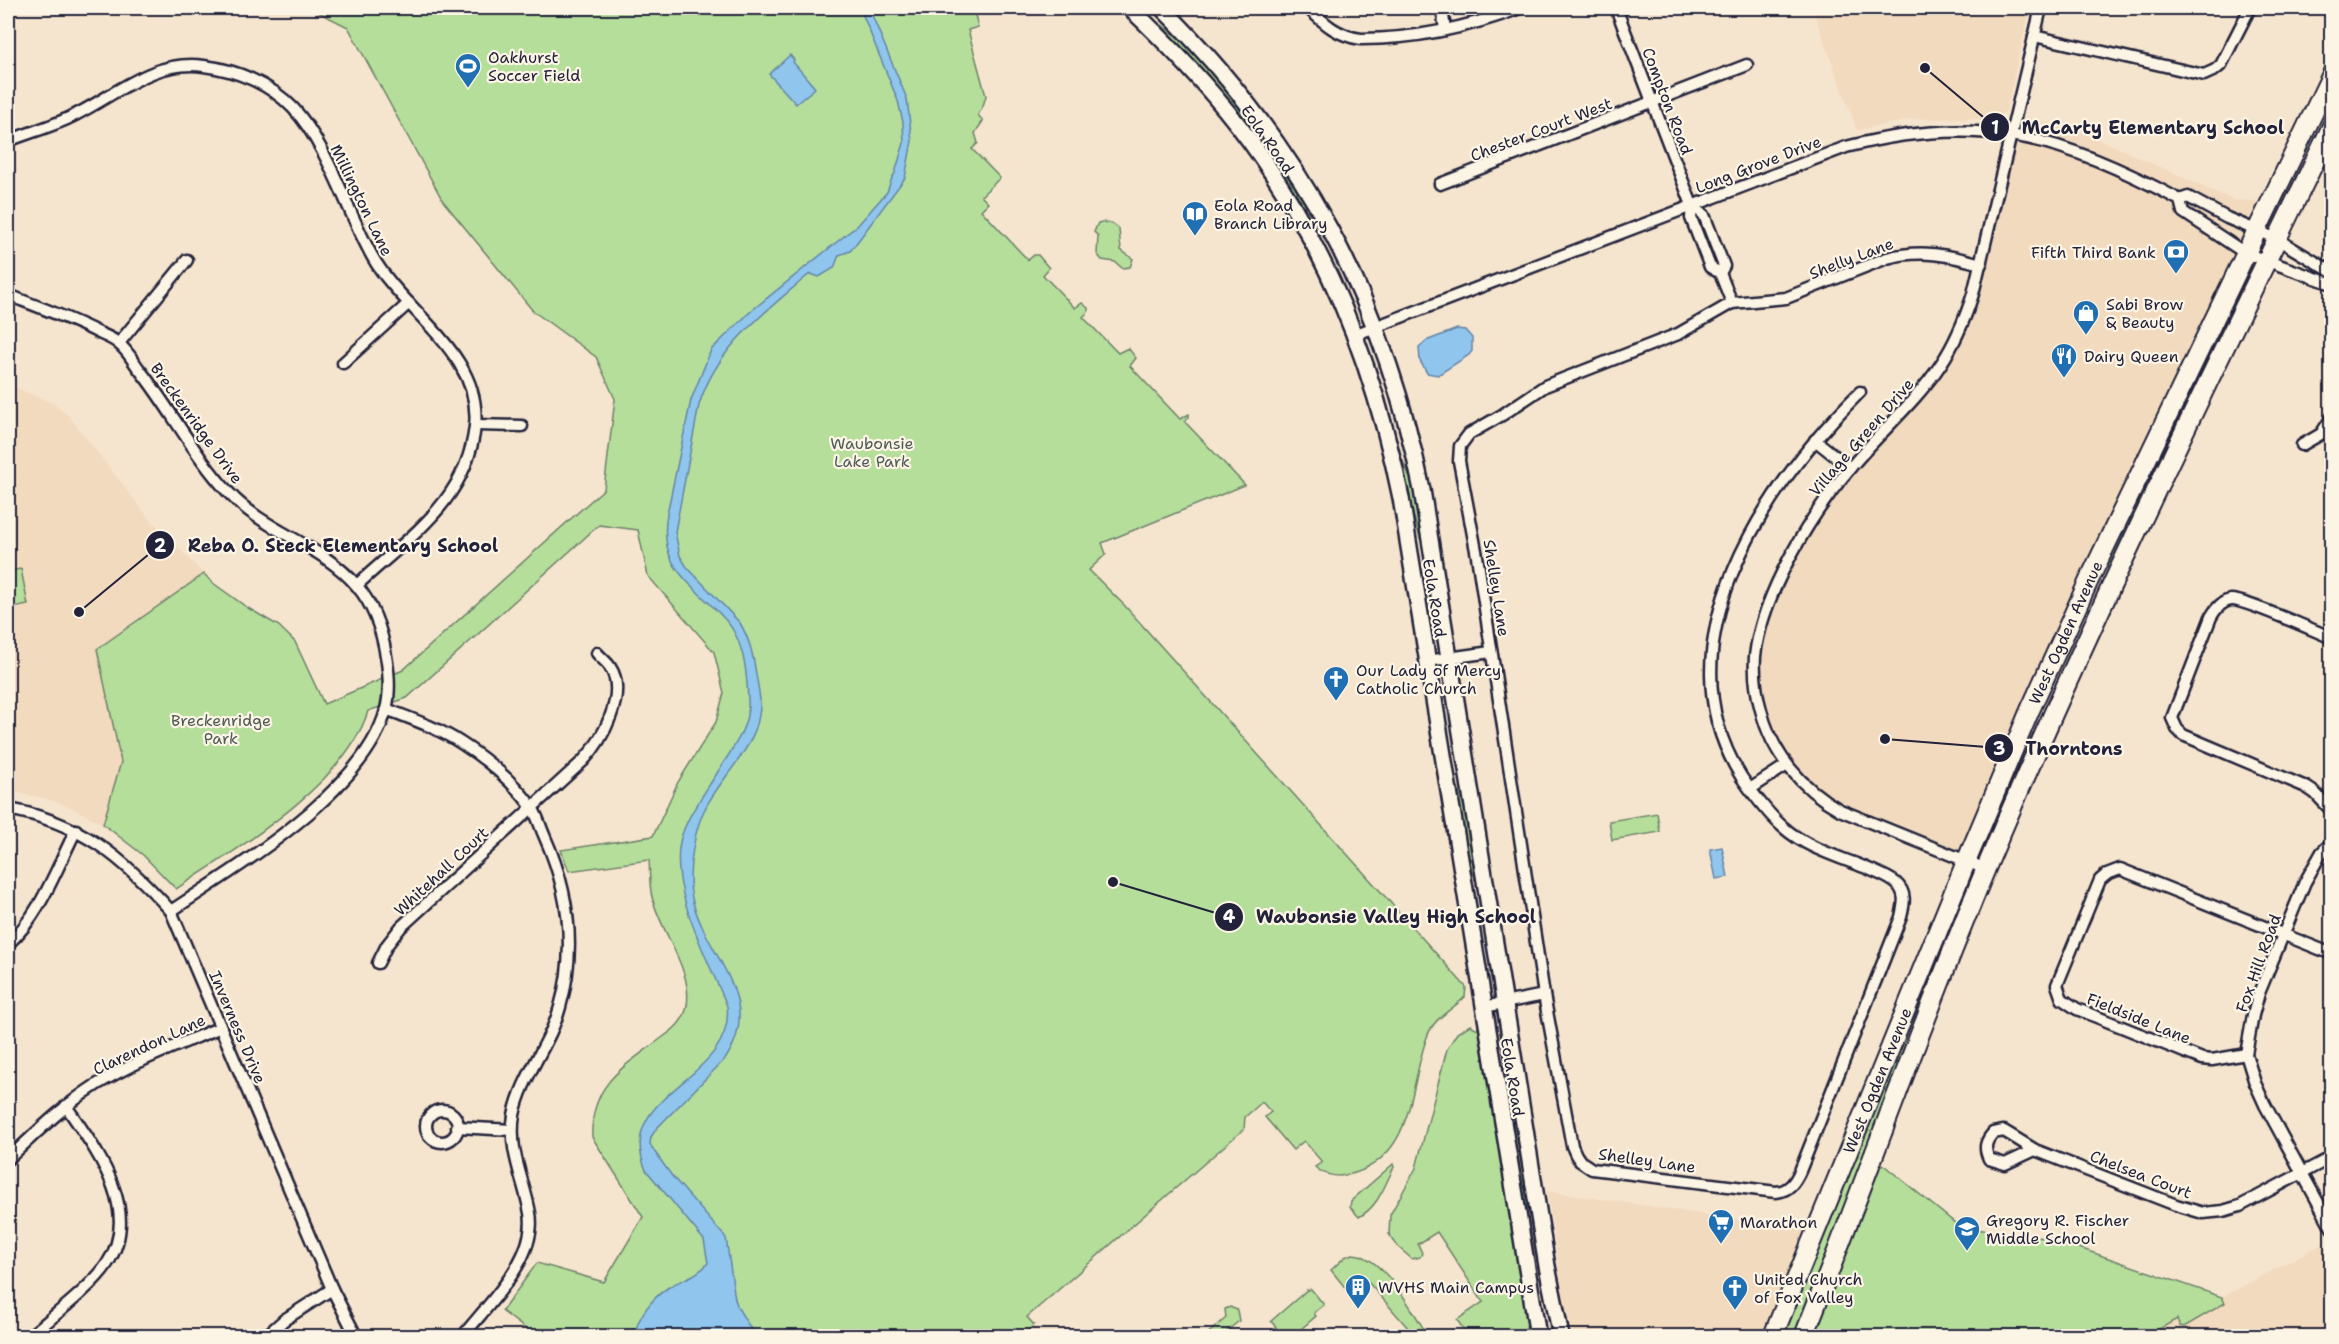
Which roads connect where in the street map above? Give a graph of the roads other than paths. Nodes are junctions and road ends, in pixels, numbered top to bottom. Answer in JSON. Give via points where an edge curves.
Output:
{"nodes":[{"id":1,"x":1130,"y":8,"type":"edge"},
{"id":2,"x":1162,"y":8,"type":"edge"},
{"id":3,"x":1308,"y":8,"type":"edge"},
{"id":4,"x":1442,"y":8,"type":"edge"},
{"id":5,"x":1520,"y":8,"type":"edge"},
{"id":6,"x":1616,"y":8,"type":"edge"},
{"id":7,"x":2041,"y":8,"type":"edge"},
{"id":8,"x":2250,"y":8,"type":"edge"},
{"id":9,"x":1445,"y":30,"type":"junction"},
{"id":10,"x":2034,"y":36,"type":"junction"},
{"id":11,"x":1747,"y":65,"type":"dead end"},
{"id":12,"x":2331,"y":74,"type":"edge"},
{"id":13,"x":1653,"y":102,"type":"junction"},
{"id":14,"x":2331,"y":126,"type":"edge"},
{"id":15,"x":2011,"y":135,"type":"junction"},
{"id":16,"x":8,"y":141,"type":"edge"},
{"id":17,"x":1440,"y":184,"type":"dead end"},
{"id":18,"x":2180,"y":200,"type":"junction"},
{"id":19,"x":1692,"y":205,"type":"junction"},
{"id":20,"x":2256,"y":230,"type":"junction"},
{"id":21,"x":2277,"y":239,"type":"junction"},
{"id":22,"x":2245,"y":253,"type":"junction"},
{"id":23,"x":187,"y":260,"type":"dead end"},
{"id":24,"x":2265,"y":261,"type":"junction"},
{"id":25,"x":1981,"y":264,"type":"junction"},
{"id":26,"x":2331,"y":272,"type":"edge"},
{"id":27,"x":2331,"y":284,"type":"edge"},
{"id":28,"x":8,"y":295,"type":"edge"},
{"id":29,"x":409,"y":303,"type":"junction"},
{"id":30,"x":1732,"y":303,"type":"junction"},
{"id":31,"x":1376,"y":327,"type":"junction"},
{"id":32,"x":1354,"y":335,"type":"junction"},
{"id":33,"x":119,"y":343,"type":"junction"},
{"id":34,"x":343,"y":363,"type":"dead end"},
{"id":35,"x":1860,"y":392,"type":"dead end"},
{"id":36,"x":2331,"y":417,"type":"edge"},
{"id":37,"x":476,"y":425,"type":"junction"},
{"id":38,"x":522,"y":426,"type":"dead end"},
{"id":39,"x":1815,"y":440,"type":"junction"},
{"id":40,"x":2302,"y":445,"type":"dead end"},
{"id":41,"x":1850,"y":468,"type":"junction"},
{"id":42,"x":2090,"y":578,"type":"junction"},
{"id":43,"x":357,"y":585,"type":"junction"},
{"id":44,"x":2107,"y":595,"type":"junction"},
{"id":45,"x":2331,"y":638,"type":"edge"},
{"id":46,"x":1491,"y":652,"type":"junction"},
{"id":47,"x":597,"y":654,"type":"dead end"},
{"id":48,"x":1449,"y":658,"type":"junction"},
{"id":49,"x":1427,"y":661,"type":"junction"},
{"id":50,"x":386,"y":709,"type":"junction"},
{"id":51,"x":1787,"y":765,"type":"junction"},
{"id":52,"x":1750,"y":789,"type":"junction"},
{"id":53,"x":532,"y":807,"type":"junction"},
{"id":54,"x":8,"y":809,"type":"edge"},
{"id":55,"x":2331,"y":811,"type":"edge"},
{"id":56,"x":76,"y":830,"type":"junction"},
{"id":57,"x":2331,"y":842,"type":"edge"},
{"id":58,"x":1966,"y":862,"type":"junction"},
{"id":59,"x":1986,"y":869,"type":"junction"},
{"id":60,"x":171,"y":911,"type":"junction"},
{"id":61,"x":2283,"y":935,"type":"junction"},
{"id":62,"x":8,"y":944,"type":"edge"},
{"id":63,"x":2331,"y":954,"type":"edge"},
{"id":64,"x":378,"y":963,"type":"dead end"},
{"id":65,"x":1544,"y":995,"type":"junction"},
{"id":66,"x":1505,"y":1003,"type":"junction"},
{"id":67,"x":1484,"y":1007,"type":"junction"},
{"id":68,"x":221,"y":1027,"type":"junction"},
{"id":69,"x":2246,"y":1054,"type":"junction"},
{"id":70,"x":66,"y":1106,"type":"junction"},
{"id":71,"x":457,"y":1127,"type":"dead end"},
{"id":72,"x":512,"y":1130,"type":"junction"},
{"id":73,"x":2036,"y":1150,"type":"dead end"},
{"id":74,"x":2331,"y":1157,"type":"edge"},
{"id":75,"x":8,"y":1159,"type":"edge"},
{"id":76,"x":2302,"y":1173,"type":"junction"},
{"id":77,"x":2331,"y":1228,"type":"edge"},
{"id":78,"x":332,"y":1289,"type":"junction"},
{"id":79,"x":30,"y":1336,"type":"edge"},
{"id":80,"x":266,"y":1336,"type":"edge"},
{"id":81,"x":356,"y":1336,"type":"edge"},
{"id":82,"x":463,"y":1336,"type":"edge"},
{"id":83,"x":1538,"y":1336,"type":"edge"},
{"id":84,"x":1561,"y":1336,"type":"edge"},
{"id":85,"x":1773,"y":1336,"type":"edge"},
{"id":86,"x":1804,"y":1336,"type":"edge"}],
"edges":[{"from":1,"to":32,"type":"main road","name":"Eola Road","via":[[1186,64],[1240,127],[1316,249]]},
{"from":2,"to":31,"type":"main road","name":"Eola Road","via":[[1219,67],[1284,152],[1334,235]]},
{"from":3,"to":9,"type":"street","via":[[1334,32],[1348,38],[1373,39]]},
{"from":4,"to":9,"type":"street"},
{"from":5,"to":9,"type":"street"},
{"from":6,"to":13,"type":"street","name":"Compton Road"},
{"from":7,"to":10,"type":"street","name":"Village Green Drive"},
{"from":8,"to":10,"type":"street","via":[[2221,65],[2204,75]]},
{"from":10,"to":15,"type":"street","name":"Village Green Drive"},
{"from":11,"to":13,"type":"street","name":"Chester Court West"},
{"from":12,"to":20,"type":"main road","name":"West Ogden Avenue"},
{"from":13,"to":17,"type":"street","name":"Chester Court West"},
{"from":13,"to":19,"type":"street","name":"Compton Road"},
{"from":14,"to":21,"type":"main road","name":"West Ogden Avenue"},
{"from":15,"to":18,"type":"street","name":"Long Grove Drive","via":[[2078,153]]},
{"from":15,"to":19,"type":"street","name":"Long Grove Drive","via":[[1929,133],[1864,142]]},
{"from":15,"to":25,"type":"street","name":"Village Green Drive"},
{"from":16,"to":29,"type":"street","name":"Millington Lane","via":[[74,117],[128,83],[164,69],[202,65],[239,74],[274,92],[301,117],[371,255]]},
{"from":18,"to":20,"type":"street","name":"Long Grove Drive","via":[[2188,197]]},
{"from":18,"to":22,"type":"street","name":"Long Grove Drive","via":[[2183,212]]},
{"from":19,"to":30,"type":"street","name":"Compton Road","via":[[1706,219],[1724,266],[1720,273]]},
{"from":19,"to":31,"type":"street","name":"Long Grove Drive"},
{"from":20,"to":21,"type":"street","name":"Long Grove Drive"},
{"from":20,"to":22,"type":"main road","name":"West Ogden Avenue"},
{"from":21,"to":24,"type":"main road","name":"West Ogden Avenue"},
{"from":21,"to":26,"type":"street","name":"Long Grove Drive"},
{"from":22,"to":24,"type":"street","name":"Long Grove Drive"},
{"from":22,"to":42,"type":"main road","name":"West Ogden Avenue"},
{"from":23,"to":33,"type":"street"},
{"from":24,"to":27,"type":"street","name":"Long Grove Drive"},
{"from":24,"to":44,"type":"main road","name":"West Ogden Avenue"},
{"from":25,"to":30,"type":"street","name":"Shelly Lane","via":[[1940,254],[1903,254],[1786,298]]},
{"from":25,"to":41,"type":"street","name":"Village Green Drive","via":[[1965,318],[1941,364]]},
{"from":28,"to":33,"type":"street","name":"Breckenridge Drive"},
{"from":29,"to":34,"type":"street"},
{"from":29,"to":37,"type":"street","name":"Millington Lane","via":[[462,368],[472,394]]},
{"from":30,"to":46,"type":"street","name":"Shelley Lane","via":[[1678,334],[1545,386],[1463,440],[1459,461]]},
{"from":31,"to":32,"type":"street","name":"Long Grove Drive"},
{"from":31,"to":48,"type":"main road","name":"Eola Road","via":[[1414,454]]},
{"from":32,"to":49,"type":"main road","name":"Eola Road","via":[[1388,437]]},
{"from":33,"to":43,"type":"street","name":"Breckenridge Drive","via":[[232,497],[325,558]]},
{"from":35,"to":39,"type":"street","name":"Shelley Lane"},
{"from":36,"to":40,"type":"street","via":[[2321,434]]},
{"from":37,"to":38,"type":"street"},
{"from":37,"to":43,"type":"street","name":"Millington Lane","via":[[466,469],[444,504]]},
{"from":39,"to":41,"type":"street"},
{"from":39,"to":52,"type":"street","name":"Shelley Lane","via":[[1756,525],[1719,612],[1713,641],[1712,685],[1720,734]]},
{"from":41,"to":51,"type":"street","name":"Village Green Drive","via":[[1815,515],[1790,559],[1771,601],[1755,656],[1762,716]]},
{"from":42,"to":44,"type":"main road"},
{"from":42,"to":58,"type":"main road","name":"West Ogden Avenue"},
{"from":43,"to":50,"type":"street","name":"Breckenridge Drive","via":[[384,640]]},
{"from":44,"to":59,"type":"main road","name":"West Ogden Avenue"},
{"from":45,"to":55,"type":"street","via":[[2248,604],[2232,600],[2222,604],[2211,617],[2172,718],[2183,735],[2306,787]]},
{"from":46,"to":48,"type":"street"},
{"from":46,"to":65,"type":"street","name":"Shelley Lane"},
{"from":47,"to":53,"type":"street","name":"Whitehall Court","via":[[611,667],[615,680],[614,704],[606,729],[583,761]]},
{"from":48,"to":49,"type":"street"},
{"from":48,"to":66,"type":"main road","name":"Eola Road"},
{"from":49,"to":67,"type":"main road","name":"Eola Road"},
{"from":50,"to":53,"type":"street","via":[[459,741],[498,772]]},
{"from":50,"to":60,"type":"street","name":"Breckenridge Drive","via":[[363,757],[341,782],[273,842]]},
{"from":51,"to":52,"type":"street"},
{"from":51,"to":58,"type":"street","name":"Village Green Drive","via":[[1812,792],[1840,810]]},
{"from":52,"to":65,"type":"street","name":"Shelley Lane","via":[[1794,836],[1880,874],[1899,885],[1904,894],[1901,917],[1800,1171],[1790,1187],[1776,1192],[1585,1166],[1572,1146]]},
{"from":53,"to":64,"type":"street","name":"Whitehall Court","via":[[401,927]]},
{"from":53,"to":72,"type":"street","via":[[563,886],[570,958],[560,1010],[522,1091]]},
{"from":54,"to":56,"type":"street","name":"Inverness Drive"},
{"from":56,"to":60,"type":"street","name":"Inverness Drive","via":[[130,868]]},
{"from":56,"to":62,"type":"street","via":[[38,906]]},
{"from":57,"to":61,"type":"street","name":"Fox Hill Road","via":[[2313,866]]},
{"from":58,"to":59,"type":"street","name":"Village Green Drive"},
{"from":58,"to":85,"type":"main road","name":"West Ogden Avenue"},
{"from":59,"to":86,"type":"main road","name":"West Ogden Avenue"},
{"from":60,"to":68,"type":"street","name":"Inverness Drive"},
{"from":61,"to":63,"type":"street"},
{"from":61,"to":69,"type":"street","name":"Fox Hill Road","via":[[2253,1015]]},
{"from":61,"to":69,"type":"street","name":"Fieldside Lane","via":[[2120,869],[2100,880],[2057,985],[2068,1005],[2182,1052],[2212,1060]]},
{"from":65,"to":66,"type":"street"},
{"from":66,"to":67,"type":"street"},
{"from":66,"to":84,"type":"main road","name":"Eola Road"},
{"from":67,"to":83,"type":"main road","name":"Eola Road"},
{"from":68,"to":70,"type":"street","name":"Clarendon Lane","via":[[128,1067]]},
{"from":68,"to":78,"type":"street","name":"Inverness Drive"},
{"from":69,"to":76,"type":"street","name":"Fox Hill Road","via":[[2258,1092]]},
{"from":70,"to":75,"type":"street","name":"Clarendon Lane"},
{"from":70,"to":79,"type":"street","via":[[104,1167],[116,1194],[122,1224],[107,1265]]},
{"from":71,"to":72,"type":"street"},
{"from":72,"to":82,"type":"street","via":[[516,1164],[530,1212],[528,1247],[516,1269]]},
{"from":73,"to":76,"type":"street","name":"Chelsea Court","via":[[2203,1212],[2240,1206]]},
{"from":74,"to":76,"type":"street","name":"Chelsea Court"},
{"from":76,"to":77,"type":"street","name":"Fox Hill Road"},
{"from":78,"to":80,"type":"street"},
{"from":78,"to":81,"type":"street","name":"Inverness Drive"}]}
